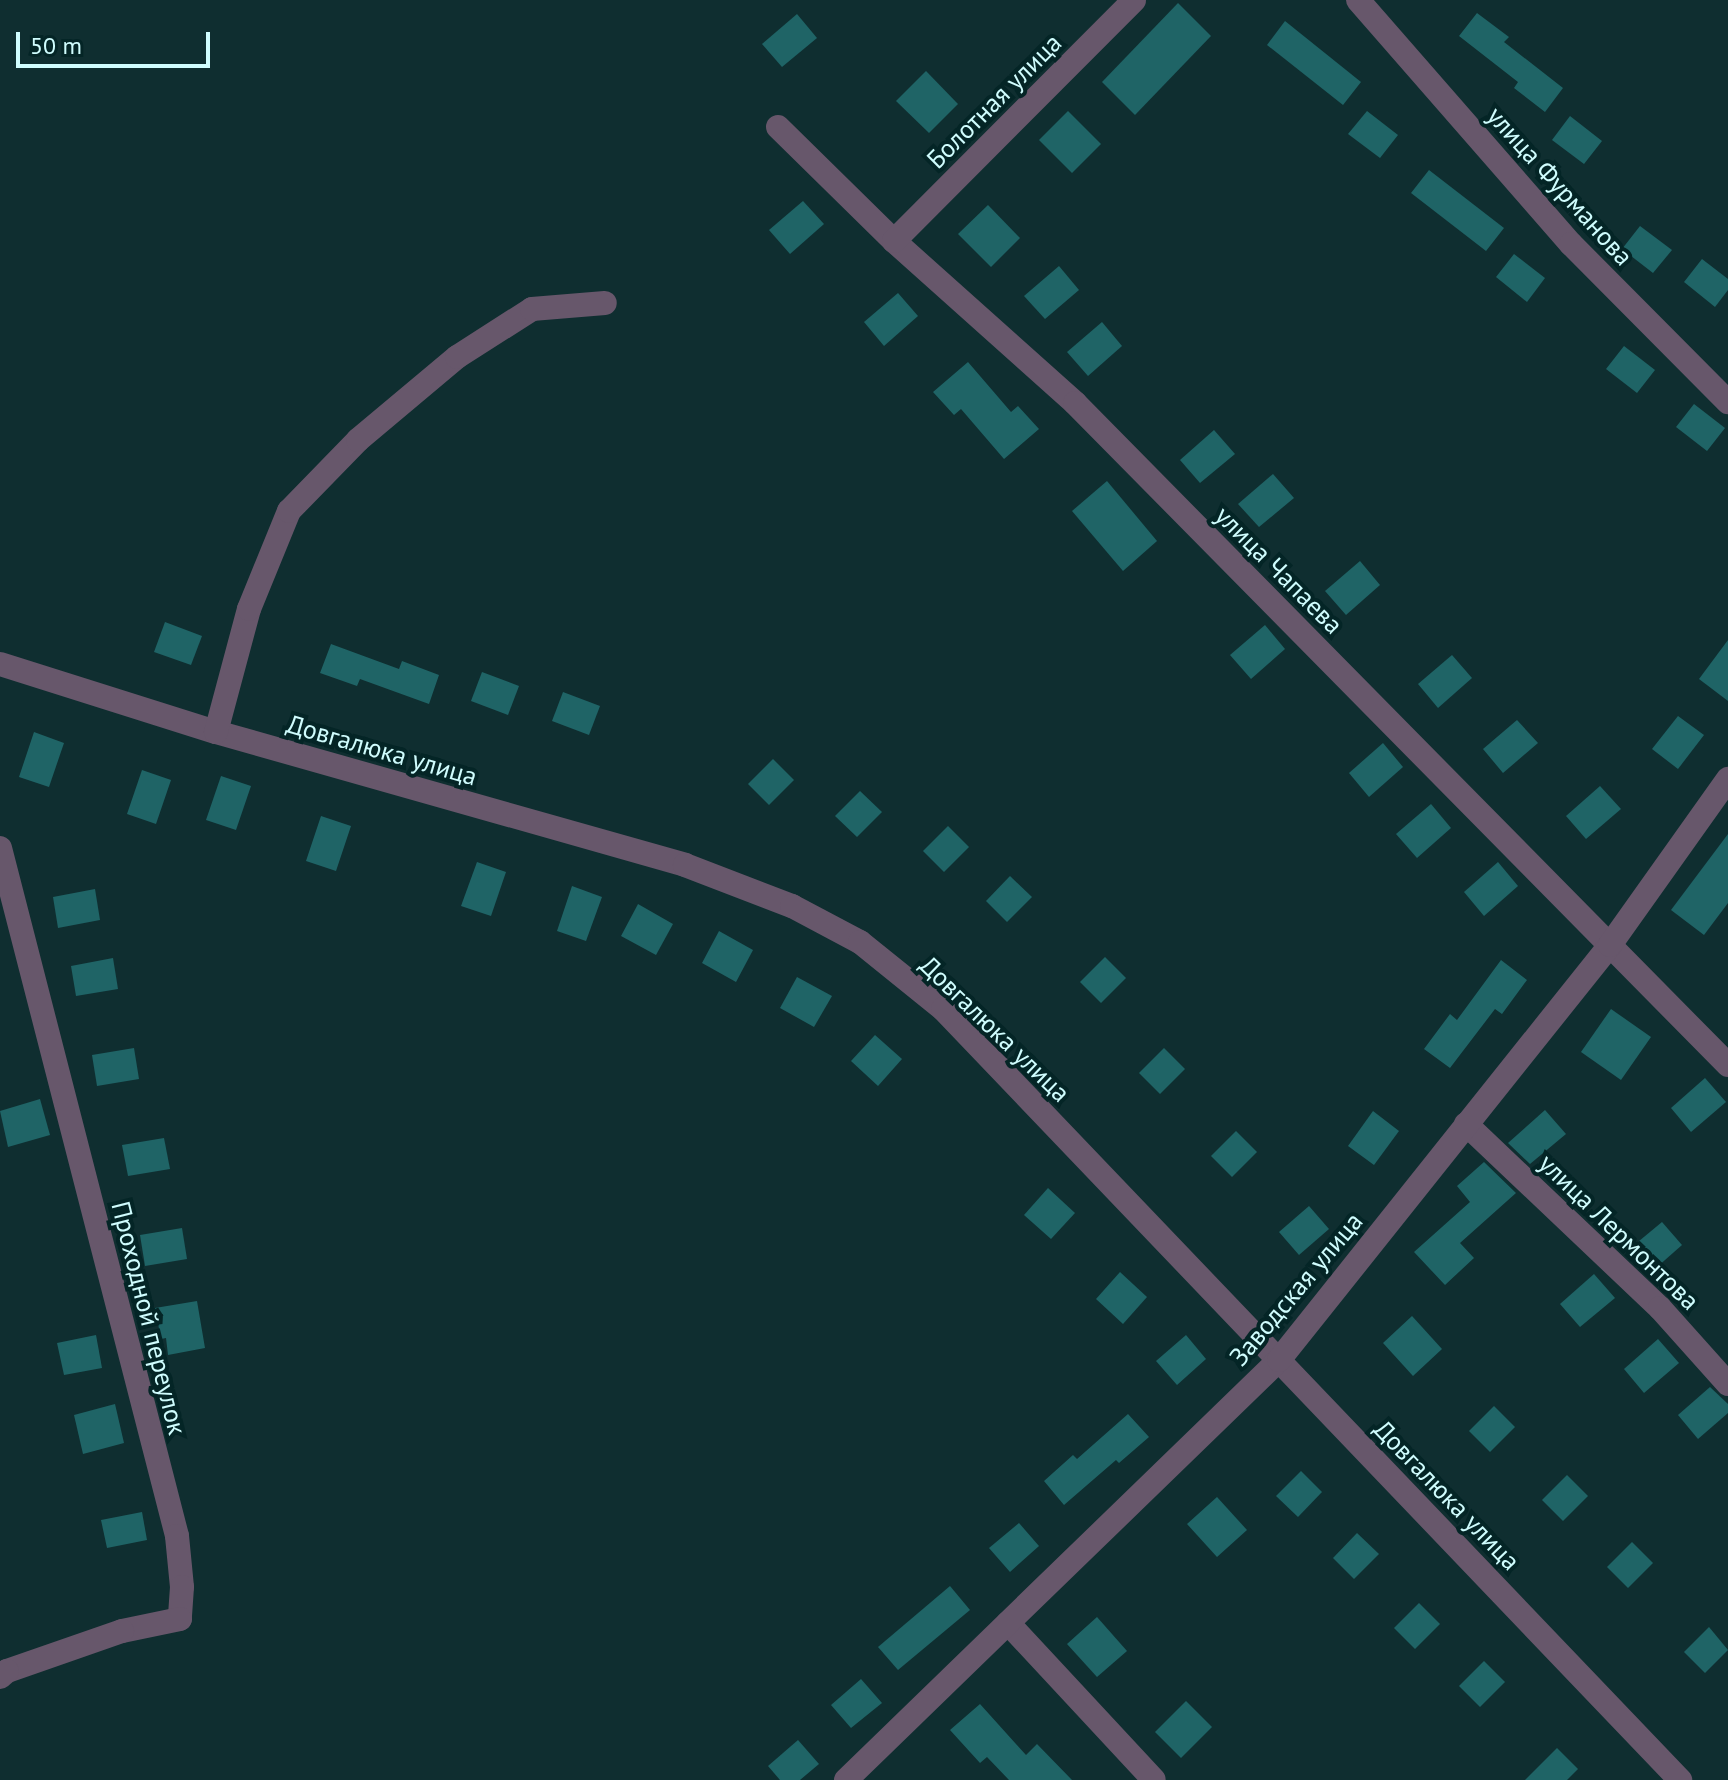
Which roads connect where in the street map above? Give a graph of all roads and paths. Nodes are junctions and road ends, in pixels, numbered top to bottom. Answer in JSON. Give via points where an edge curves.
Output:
{"nodes":[{"id":1,"x":1134,"y":0,"type":"edge"},
{"id":2,"x":1358,"y":0,"type":"edge"},
{"id":3,"x":778,"y":127,"type":"dead end"},
{"id":4,"x":894,"y":241,"type":"junction"},
{"id":5,"x":605,"y":303,"type":"dead end"},
{"id":6,"x":1728,"y":402,"type":"edge"},
{"id":7,"x":2,"y":672,"type":"edge"},
{"id":8,"x":216,"y":732,"type":"junction"},
{"id":9,"x":1728,"y":779,"type":"edge"},
{"id":10,"x":0,"y":848,"type":"edge"},
{"id":11,"x":1610,"y":945,"type":"junction"},
{"id":12,"x":1728,"y":1065,"type":"edge"},
{"id":13,"x":1466,"y":1124,"type":"junction"},
{"id":14,"x":1279,"y":1360,"type":"junction"},
{"id":15,"x":1728,"y":1384,"type":"edge"},
{"id":16,"x":1008,"y":1623,"type":"junction"},
{"id":17,"x":0,"y":1677,"type":"edge"},
{"id":18,"x":846,"y":1780,"type":"edge"},
{"id":19,"x":1154,"y":1780,"type":"edge"},
{"id":20,"x":1680,"y":1780,"type":"edge"}],
"edges":[{"from":1,"to":4,"type":"street","name":"Болотная улица"},
{"from":2,"to":6,"type":"street","name":"улица Фурманова","via":[[1571,244]]},
{"from":3,"to":4,"type":"street","name":"улица Чапаева"},
{"from":4,"to":11,"type":"street","name":"улица Чапаева","via":[[1075,403]]},
{"from":5,"to":8,"type":"street","via":[[532,309],[457,357],[358,440],[289,511],[249,609]]},
{"from":7,"to":8,"type":"street","name":"Довгалюка улица"},
{"from":8,"to":14,"type":"street","name":"Довгалюка улица","via":[[685,865],[792,906],[860,942],[943,1009]]},
{"from":9,"to":11,"type":"street","name":"Заводская улица"},
{"from":10,"to":17,"type":"street","name":"Проходной переулок","via":[[177,1536],[182,1587],[180,1619],[122,1631]]},
{"from":11,"to":12,"type":"street","name":"улица Чапаева"},
{"from":11,"to":13,"type":"street","name":"Заводская улица"},
{"from":13,"to":14,"type":"street","name":"Заводская улица"},
{"from":13,"to":15,"type":"street","name":"улица Лермонтова","via":[[1660,1308]]},
{"from":14,"to":16,"type":"street","name":"Заводская улица"},
{"from":14,"to":20,"type":"street","name":"Довгалюка улица"},
{"from":16,"to":18,"type":"street","name":"Заводская улица"},
{"from":16,"to":19,"type":"street"}]}
